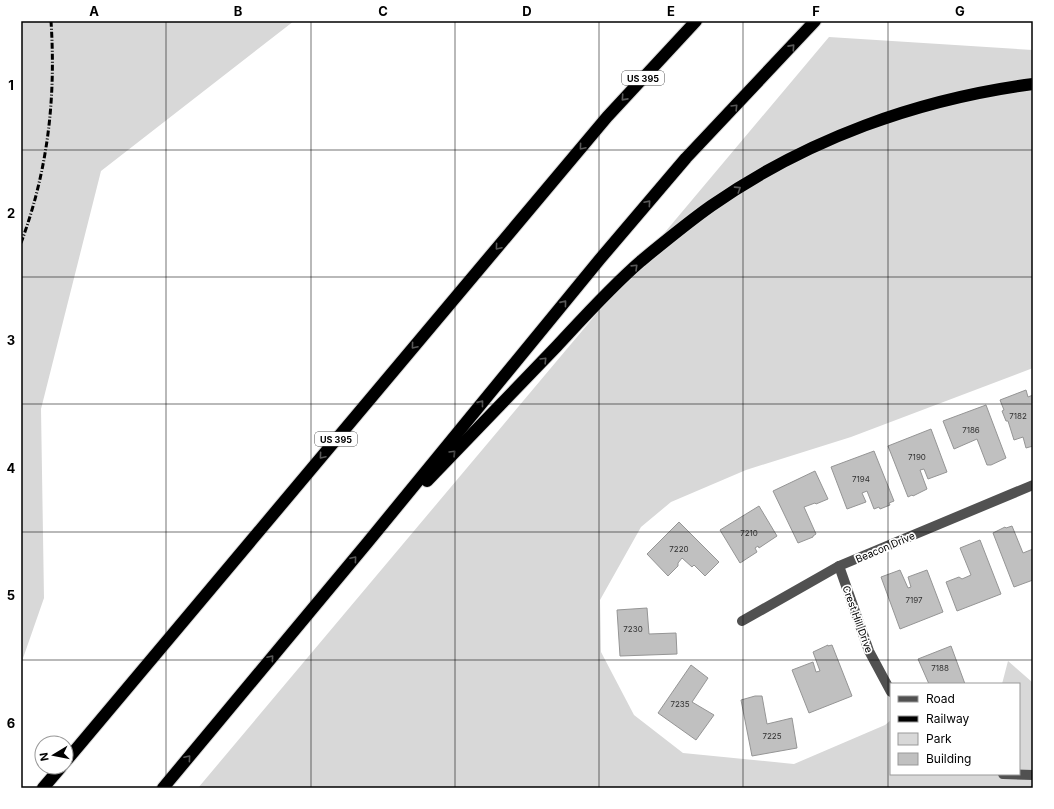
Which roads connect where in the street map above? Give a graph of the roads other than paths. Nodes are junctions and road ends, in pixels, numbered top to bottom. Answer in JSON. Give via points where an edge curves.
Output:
{"nodes":[{"id":1,"x":696,"y":21,"type":"edge"},
{"id":2,"x":815,"y":21,"type":"edge"},
{"id":3,"x":1033,"y":84,"type":"edge"},
{"id":4,"x":1033,"y":485,"type":"edge"},
{"id":5,"x":368,"y":542,"type":"junction"},
{"id":6,"x":839,"y":566,"type":"junction"},
{"id":7,"x":742,"y":621,"type":"dead end"},
{"id":8,"x":890,"y":690,"type":"edge"},
{"id":9,"x":74,"y":751,"type":"edge"},
{"id":10,"x":54,"y":775,"type":"edge"},
{"id":11,"x":1020,"y":775,"type":"edge"},
{"id":12,"x":1033,"y":775,"type":"edge"},
{"id":13,"x":43,"y":788,"type":"edge"},
{"id":14,"x":162,"y":788,"type":"edge"}],
"edges":[{"from":1,"to":9,"type":"highway","number":"US 395","one_way":true,"via":[[602,123]]},
{"from":5,"to":2,"type":"highway","one_way":true,"via":[[686,158]]},
{"from":5,"to":3,"type":"highway","one_way":true,"via":[[602,299],[640,263],[712,205],[757,176],[835,136],[939,102],[999,88]]},
{"from":4,"to":6,"type":"street","name":"Beacon Drive"},
{"from":14,"to":5,"type":"highway","one_way":true},
{"from":6,"to":7,"type":"street","name":"Beacon Drive"},
{"from":6,"to":8,"type":"street","name":"Crest Hill Drive","via":[[869,651]]},
{"from":10,"to":13,"type":"highway"},
{"from":11,"to":12,"type":"street"}]}
